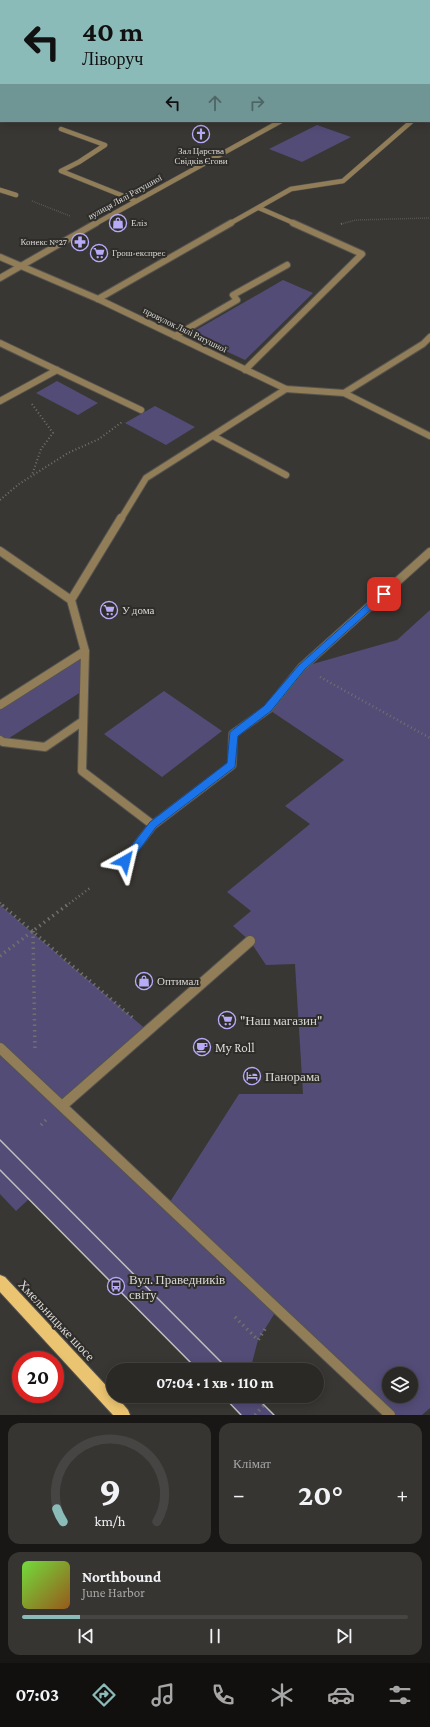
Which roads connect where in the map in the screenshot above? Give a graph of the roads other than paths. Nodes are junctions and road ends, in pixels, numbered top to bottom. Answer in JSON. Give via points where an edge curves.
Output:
{"nodes":[{"id":1,"x":279,"y":122,"type":"edge"},
{"id":2,"x":411,"y":122,"type":"edge"},
{"id":3,"x":61,"y":129,"type":"dead end"},
{"id":4,"x":0,"y":190,"type":"edge"},
{"id":5,"x":16,"y":194,"type":"road end"},
{"id":6,"x":136,"y":200,"type":"junction"},
{"id":7,"x":259,"y":208,"type":"junction"},
{"id":8,"x":0,"y":257,"type":"edge"},
{"id":9,"x":287,"y":265,"type":"dead end"},
{"id":10,"x":22,"y":266,"type":"junction"},
{"id":11,"x":0,"y":278,"type":"edge"},
{"id":12,"x":98,"y":299,"type":"junction"},
{"id":13,"x":175,"y":336,"type":"junction"},
{"id":14,"x":430,"y":337,"type":"edge"},
{"id":15,"x":0,"y":343,"type":"edge"},
{"id":16,"x":57,"y":370,"type":"junction"},
{"id":17,"x":245,"y":370,"type":"junction"},
{"id":18,"x":286,"y":389,"type":"junction"},
{"id":19,"x":344,"y":393,"type":"junction"},
{"id":20,"x":0,"y":401,"type":"edge"},
{"id":21,"x":141,"y":410,"type":"road end"},
{"id":22,"x":213,"y":436,"type":"junction"},
{"id":23,"x":430,"y":436,"type":"edge"},
{"id":24,"x":286,"y":475,"type":"dead end"},
{"id":25,"x":0,"y":552,"type":"edge"},
{"id":26,"x":430,"y":552,"type":"edge"},
{"id":27,"x":71,"y":600,"type":"junction"},
{"id":28,"x":86,"y":651,"type":"junction"},
{"id":29,"x":0,"y":705,"type":"edge"},
{"id":30,"x":83,"y":720,"type":"junction"},
{"id":31,"x":0,"y":740,"type":"edge"},
{"id":32,"x":153,"y":825,"type":"junction"},
{"id":33,"x":125,"y":861,"type":"dead end"},
{"id":34,"x":250,"y":941,"type":"dead end"},
{"id":35,"x":0,"y":1048,"type":"edge"},
{"id":36,"x":62,"y":1106,"type":"junction"},
{"id":37,"x":0,"y":1282,"type":"edge"},
{"id":38,"x":123,"y":1415,"type":"edge"},
{"id":39,"x":390,"y":1415,"type":"edge"}],
"edges":[{"from":1,"to":6,"type":"street","name":"вулиця Лялі Ратушної"},
{"from":2,"to":7,"type":"street","via":[[343,181],[291,189]]},
{"from":3,"to":6,"type":"street","via":[[105,145],[61,171]]},
{"from":4,"to":5,"type":"street"},
{"from":6,"to":10,"type":"street","name":"вулиця Лялі Ратушної"},
{"from":7,"to":12,"type":"street"},
{"from":7,"to":17,"type":"street","via":[[362,254]]},
{"from":8,"to":10,"type":"street","name":"провулок Лялі Ратушної"},
{"from":9,"to":13,"type":"street","via":[[232,295],[237,300]]},
{"from":10,"to":11,"type":"street","name":"вулиця Лялі Ратушної"},
{"from":10,"to":12,"type":"street","name":"провулок Лялі Ратушної"},
{"from":12,"to":13,"type":"street","name":"провулок Лялі Ратушної"},
{"from":13,"to":17,"type":"street","name":"провулок Лялі Ратушної"},
{"from":14,"to":19,"type":"street","via":[[423,344]]},
{"from":15,"to":16,"type":"street"},
{"from":16,"to":20,"type":"street"},
{"from":16,"to":21,"type":"street"},
{"from":17,"to":18,"type":"street","name":"провулок Лялі Ратушної"},
{"from":18,"to":19,"type":"street","name":"провулок Лялі Ратушної"},
{"from":18,"to":22,"type":"street"},
{"from":19,"to":23,"type":"street"},
{"from":22,"to":24,"type":"street"},
{"from":22,"to":27,"type":"street","via":[[152,473],[141,483]]},
{"from":25,"to":27,"type":"street"},
{"from":26,"to":32,"type":"street","via":[[302,667],[268,709],[233,734],[232,765]]},
{"from":27,"to":28,"type":"street"},
{"from":28,"to":29,"type":"street"},
{"from":28,"to":30,"type":"street"},
{"from":30,"to":31,"type":"street","via":[[44,747]]},
{"from":30,"to":32,"type":"street","via":[[82,771]]},
{"from":32,"to":33,"type":"street"},
{"from":34,"to":36,"type":"street"},
{"from":35,"to":36,"type":"street"},
{"from":36,"to":39,"type":"street"},
{"from":37,"to":38,"type":"main road","name":"Хмельницьке шосе"}]}
